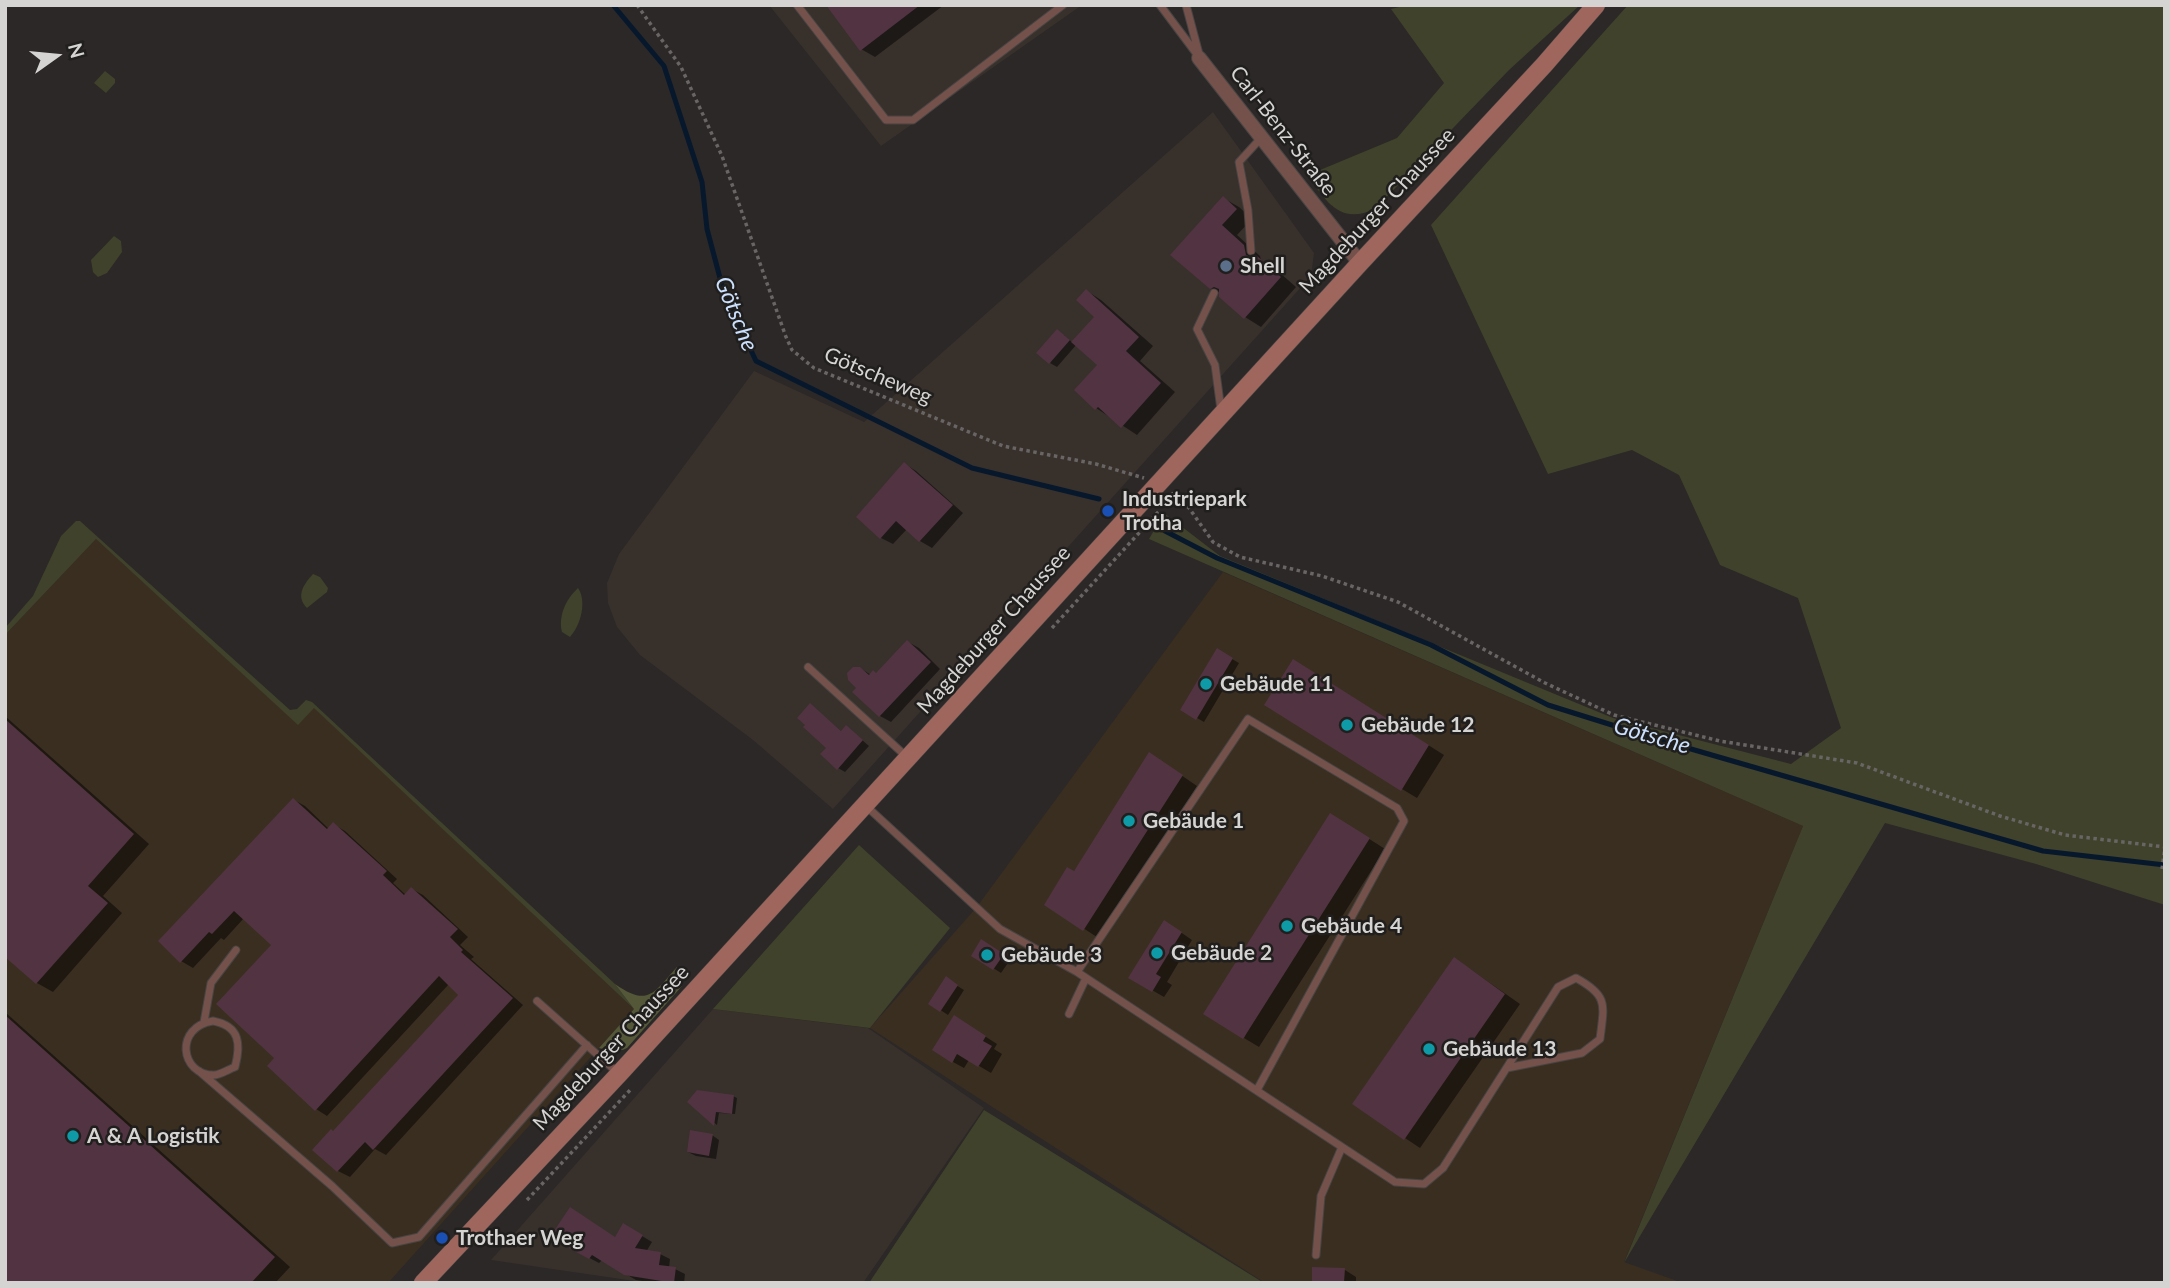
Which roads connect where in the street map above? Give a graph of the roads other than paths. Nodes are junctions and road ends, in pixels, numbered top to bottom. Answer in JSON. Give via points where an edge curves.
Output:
{"nodes":[{"id":1,"x":797,"y":5,"type":"edge"},
{"id":2,"x":1063,"y":5,"type":"edge"},
{"id":3,"x":1160,"y":5,"type":"edge"},
{"id":4,"x":1186,"y":5,"type":"edge"},
{"id":5,"x":1596,"y":5,"type":"edge"},
{"id":6,"x":1199,"y":58,"type":"junction"},
{"id":7,"x":1261,"y":138,"type":"junction"},
{"id":8,"x":1251,"y":251,"type":"dead end"},
{"id":9,"x":1360,"y":263,"type":"junction"},
{"id":10,"x":1214,"y":293,"type":"dead end"},
{"id":11,"x":1222,"y":414,"type":"junction"},
{"id":12,"x":808,"y":667,"type":"dead end"},
{"id":13,"x":908,"y":758,"type":"junction"},
{"id":14,"x":865,"y":806,"type":"junction"},
{"id":15,"x":236,"y":950,"type":"dead end"},
{"id":16,"x":1077,"y":972,"type":"junction"},
{"id":17,"x":1086,"y":978,"type":"junction"},
{"id":18,"x":537,"y":1001,"type":"dead end"},
{"id":19,"x":1069,"y":1014,"type":"dead end"},
{"id":20,"x":204,"y":1022,"type":"junction"},
{"id":21,"x":587,"y":1045,"type":"junction"},
{"id":22,"x":1507,"y":1068,"type":"junction"},
{"id":23,"x":199,"y":1071,"type":"junction"},
{"id":24,"x":620,"y":1074,"type":"junction"},
{"id":25,"x":1257,"y":1090,"type":"junction"},
{"id":26,"x":1342,"y":1147,"type":"junction"},
{"id":27,"x":1316,"y":1255,"type":"dead end"},
{"id":28,"x":423,"y":1283,"type":"edge"}],
"edges":[{"from":1,"to":2,"type":"lane","via":[[886,120],[912,120]]},
{"from":3,"to":6,"type":"lane","name":"Carl-Benz-Straße"},
{"from":4,"to":6,"type":"lane","name":"Carl-Benz-Straße"},
{"from":5,"to":9,"type":"main road","name":"Magdeburger Chaussee"},
{"from":6,"to":7,"type":"street","name":"Carl-Benz-Straße"},
{"from":7,"to":8,"type":"lane","via":[[1239,162]]},
{"from":7,"to":9,"type":"street","name":"Carl-Benz-Straße"},
{"from":9,"to":11,"type":"main road","name":"Magdeburger Chaussee"},
{"from":10,"to":11,"type":"lane","via":[[1197,329],[1215,365]]},
{"from":11,"to":13,"type":"main road","name":"Magdeburger Chaussee","via":[[1165,487]]},
{"from":12,"to":13,"type":"lane"},
{"from":13,"to":14,"type":"main road","name":"Magdeburger Chaussee"},
{"from":14,"to":16,"type":"lane","via":[[1000,929]]},
{"from":14,"to":24,"type":"main road","name":"Magdeburger Chaussee"},
{"from":15,"to":20,"type":"lane","via":[[211,983]]},
{"from":16,"to":17,"type":"lane"},
{"from":16,"to":25,"type":"lane","via":[[1248,719],[1397,808],[1404,821]]},
{"from":17,"to":19,"type":"lane"},
{"from":17,"to":25,"type":"lane"},
{"from":18,"to":21,"type":"lane"},
{"from":20,"to":23,"type":"lane","via":[[190,1032],[185,1048]]},
{"from":20,"to":23,"type":"lane","via":[[229,1027],[239,1051],[235,1067],[215,1075]]},
{"from":21,"to":23,"type":"lane","via":[[419,1237],[392,1243]]},
{"from":21,"to":24,"type":"lane"},
{"from":22,"to":22,"type":"lane","via":[[1558,987],[1576,978],[1594,988],[1604,1006],[1600,1039],[1582,1053]]},
{"from":22,"to":26,"type":"lane","via":[[1443,1168],[1424,1184],[1395,1182]]},
{"from":24,"to":28,"type":"main road","name":"Magdeburger Chaussee"},
{"from":25,"to":26,"type":"lane"},
{"from":26,"to":27,"type":"lane","via":[[1321,1196]]}]}
